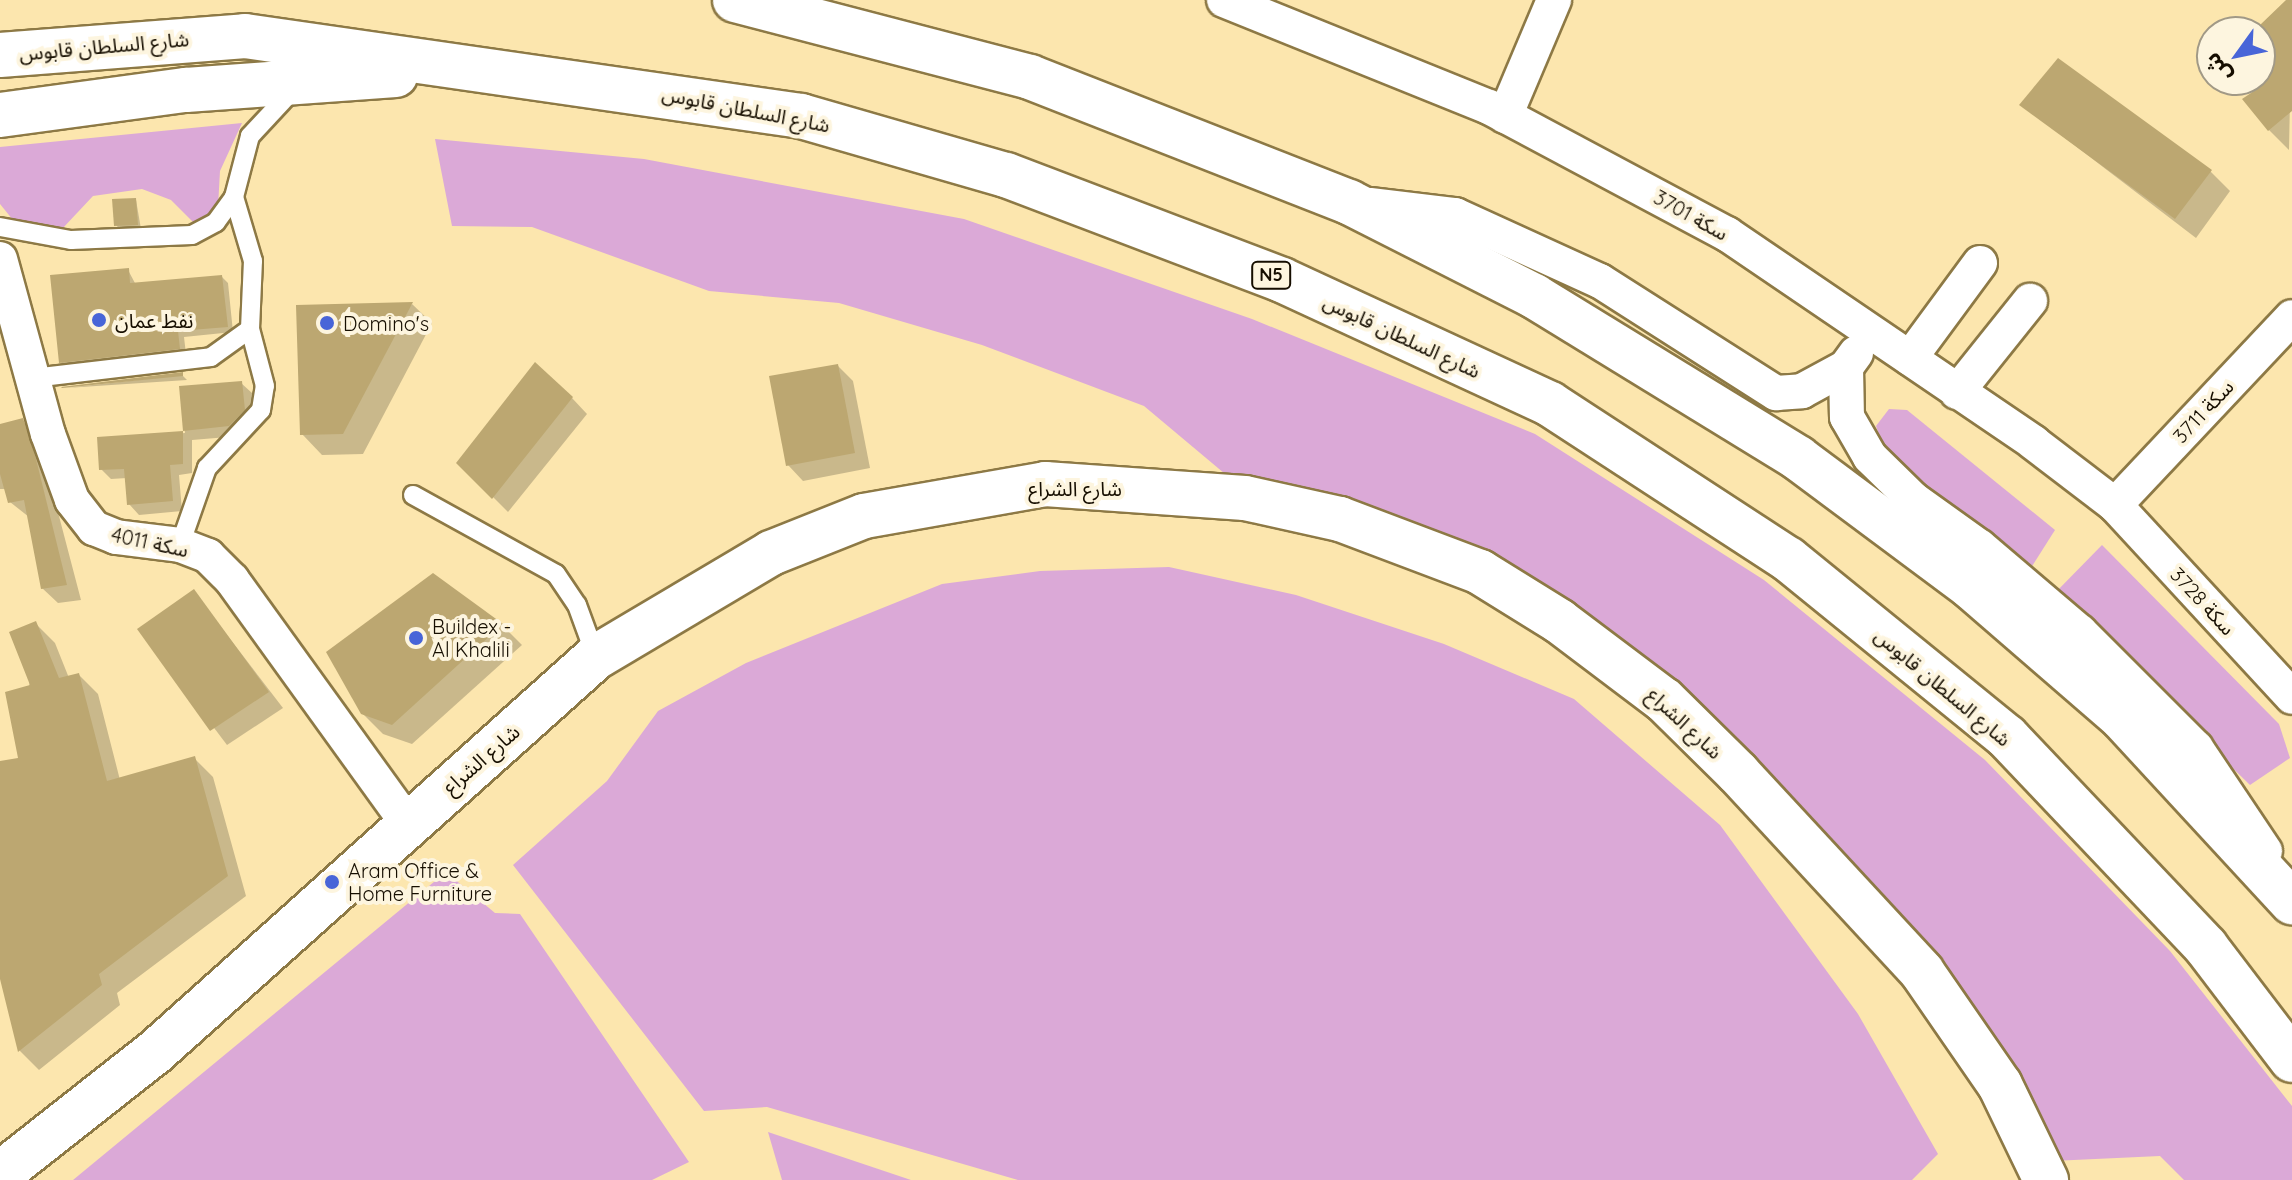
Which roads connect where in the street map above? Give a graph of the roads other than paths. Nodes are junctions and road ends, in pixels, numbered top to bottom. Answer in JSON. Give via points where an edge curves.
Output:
{"nodes":[{"id":1,"x":735,"y":0,"type":"edge"},
{"id":2,"x":1554,"y":0,"type":"edge"},
{"id":3,"x":1234,"y":2,"type":"edge"},
{"id":4,"x":0,"y":55,"type":"edge"},
{"id":5,"x":312,"y":81,"type":"junction"},
{"id":6,"x":605,"y":84,"type":"junction"},
{"id":7,"x":0,"y":115,"type":"edge"},
{"id":8,"x":1505,"y":116,"type":"junction"},
{"id":9,"x":234,"y":197,"type":"junction"},
{"id":10,"x":1349,"y":202,"type":"junction"},
{"id":11,"x":0,"y":227,"type":"edge"},
{"id":12,"x":0,"y":259,"type":"edge"},
{"id":13,"x":1980,"y":263,"type":"dead end"},
{"id":14,"x":2030,"y":301,"type":"dead end"},
{"id":15,"x":2292,"y":317,"type":"edge"},
{"id":16,"x":250,"y":329,"type":"junction"},
{"id":17,"x":1872,"y":330,"type":"junction"},
{"id":18,"x":1910,"y":358,"type":"junction"},
{"id":19,"x":1846,"y":367,"type":"junction"},
{"id":20,"x":33,"y":378,"type":"junction"},
{"id":21,"x":1957,"y":392,"type":"junction"},
{"id":22,"x":413,"y":495,"type":"dead end"},
{"id":23,"x":2115,"y":505,"type":"junction"},
{"id":24,"x":180,"y":545,"type":"junction"},
{"id":25,"x":596,"y":657,"type":"junction"},
{"id":26,"x":2292,"y":697,"type":"edge"},
{"id":27,"x":407,"y":823,"type":"junction"},
{"id":28,"x":2292,"y":891,"type":"edge"},
{"id":29,"x":2292,"y":902,"type":"edge"},
{"id":30,"x":2292,"y":1060,"type":"edge"},
{"id":31,"x":0,"y":1174,"type":"edge"},
{"id":32,"x":2040,"y":1177,"type":"edge"}],
"edges":[{"from":1,"to":10,"type":"main road","via":[[1030,77]]},
{"from":2,"to":8,"type":"street"},
{"from":3,"to":8,"type":"street","name":"سكة 3701"},
{"from":4,"to":6,"type":"main road","name":"شارع السلطان قابوس","number":"N5","via":[[245,36]]},
{"from":5,"to":6,"type":"main road","via":[[392,75]]},
{"from":5,"to":7,"type":"main road","via":[[186,90]]},
{"from":5,"to":9,"type":"lane","via":[[284,94],[250,136]]},
{"from":6,"to":30,"type":"main road","name":"شارع السلطان قابوس","number":"N5","via":[[801,116],[1006,175],[1282,280],[1550,404],[1788,559],[2007,737],[2206,947]]},
{"from":8,"to":17,"type":"street","name":"سكة 3701","via":[[1727,234]]},
{"from":9,"to":11,"type":"lane","via":[[216,222],[192,235],[71,240]]},
{"from":9,"to":16,"type":"lane","via":[[253,261]]},
{"from":10,"to":19,"type":"street","via":[[1455,215],[1600,281],[1776,393],[1802,391]]},
{"from":10,"to":29,"type":"main road","via":[[1534,296],[1798,458],[1860,504],[1971,587],[2122,718]]},
{"from":12,"to":20,"type":"street","name":"سكة 4011"},
{"from":13,"to":18,"type":"street"},
{"from":14,"to":21,"type":"street"},
{"from":15,"to":23,"type":"street","name":"سكة 3711"},
{"from":16,"to":20,"type":"lane","via":[[211,357]]},
{"from":16,"to":24,"type":"lane","via":[[265,386],[261,410],[207,468]]},
{"from":17,"to":18,"type":"street","name":"سكة 3701"},
{"from":17,"to":19,"type":"street"},
{"from":18,"to":21,"type":"street","name":"سكة 3701"},
{"from":19,"to":28,"type":"street","via":[[1847,417],[1870,457],[1913,499],[1980,547],[2080,632],[2196,748]]},
{"from":20,"to":24,"type":"street","name":"سكة 4011","via":[[72,500],[94,528],[116,537]]},
{"from":21,"to":23,"type":"street","name":"سكة 3701"},
{"from":22,"to":25,"type":"lane","via":[[556,574],[577,605]]},
{"from":23,"to":26,"type":"street","name":"سكة 3728"},
{"from":24,"to":27,"type":"street","name":"سكة 4011","via":[[208,556],[232,580]]},
{"from":25,"to":27,"type":"main road","name":"شارع الشراع"},
{"from":25,"to":32,"type":"main road","name":"شارع الشراع","via":[[771,553],[864,516],[968,494],[1045,484],[1245,498],[1402,539],[1480,572],[1559,621],[1664,700],[1738,773],[1922,972],[2000,1085]]},
{"from":27,"to":31,"type":"main road","name":"شارع الشراع","via":[[154,1053]]}]}
